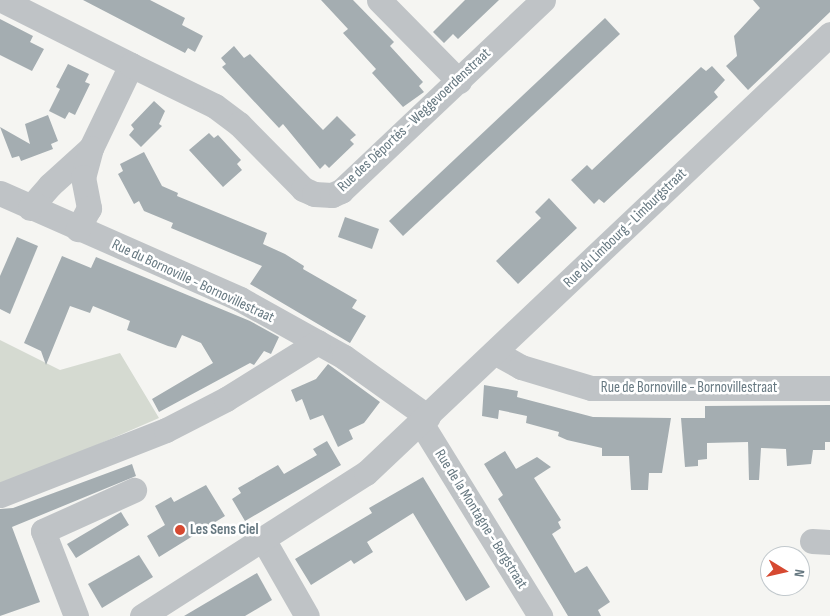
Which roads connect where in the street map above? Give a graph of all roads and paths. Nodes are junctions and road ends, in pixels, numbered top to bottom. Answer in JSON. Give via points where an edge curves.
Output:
{"nodes":[{"id":1,"x":2,"y":0,"type":"edge"},
{"id":2,"x":379,"y":0,"type":"edge"},
{"id":3,"x":542,"y":0,"type":"edge"},
{"id":4,"x":830,"y":34,"type":"edge"},
{"id":5,"x":131,"y":65,"type":"junction"},
{"id":6,"x":459,"y":81,"type":"junction"},
{"id":7,"x":91,"y":148,"type":"junction"},
{"id":8,"x":0,"y":192,"type":"edge"},
{"id":9,"x":30,"y":208,"type":"junction"},
{"id":10,"x":78,"y":229,"type":"junction"},
{"id":11,"x":318,"y":342,"type":"junction"},
{"id":12,"x":496,"y":353,"type":"junction"},
{"id":13,"x":830,"y":388,"type":"edge"},
{"id":14,"x":425,"y":420,"type":"junction"},
{"id":15,"x":134,"y":490,"type":"dead end"},
{"id":16,"x":0,"y":495,"type":"edge"},
{"id":17,"x":264,"y":541,"type":"junction"},
{"id":18,"x":76,"y":616,"type":"edge"},
{"id":19,"x":142,"y":616,"type":"edge"},
{"id":20,"x":307,"y":616,"type":"edge"},
{"id":21,"x":540,"y":616,"type":"edge"}],
"edges":[{"from":1,"to":5,"type":"street","name":"Rue des Déportés - Weggevoerdenstraat"},
{"from":2,"to":6,"type":"street"},
{"from":3,"to":6,"type":"street","name":"Rue des Déportés - Weggevoerdenstraat"},
{"from":4,"to":12,"type":"street","name":"Rue du Limbourg - Limburgstraat"},
{"from":5,"to":6,"type":"street","name":"Rue des Déportés - Weggevoerdenstraat","via":[[222,110],[303,189],[326,196],[342,190]]},
{"from":5,"to":7,"type":"street"},
{"from":7,"to":9,"type":"street"},
{"from":7,"to":10,"type":"street","via":[[83,177],[90,208]]},
{"from":8,"to":9,"type":"street","name":"Rue du Bornoville - Bornovillestraat"},
{"from":9,"to":10,"type":"street","name":"Rue du Bornoville - Bornovillestraat"},
{"from":10,"to":11,"type":"street","name":"Rue du Bornoville - Bornovillestraat","via":[[225,292]]},
{"from":11,"to":14,"type":"street","name":"Rue du Bornoville - Bornovillestraat","via":[[403,397]]},
{"from":11,"to":16,"type":"street","via":[[226,399],[166,430]]},
{"from":12,"to":13,"type":"street","name":"Rue de Bornoville - Bornovillestraat","via":[[521,367],[572,384],[601,389]]},
{"from":12,"to":14,"type":"street","name":"Rue du Limbourg - Limburgstraat"},
{"from":14,"to":17,"type":"street","name":"Rue du Limbourg - Limburgstraat","via":[[366,473]]},
{"from":14,"to":21,"type":"street","name":"Rue de la Montagne - Bergstraat"},
{"from":15,"to":18,"type":"street","via":[[43,531]]},
{"from":17,"to":19,"type":"street","name":"Rue du Limbourg - Limburgstraat"},
{"from":17,"to":20,"type":"street"}]}
